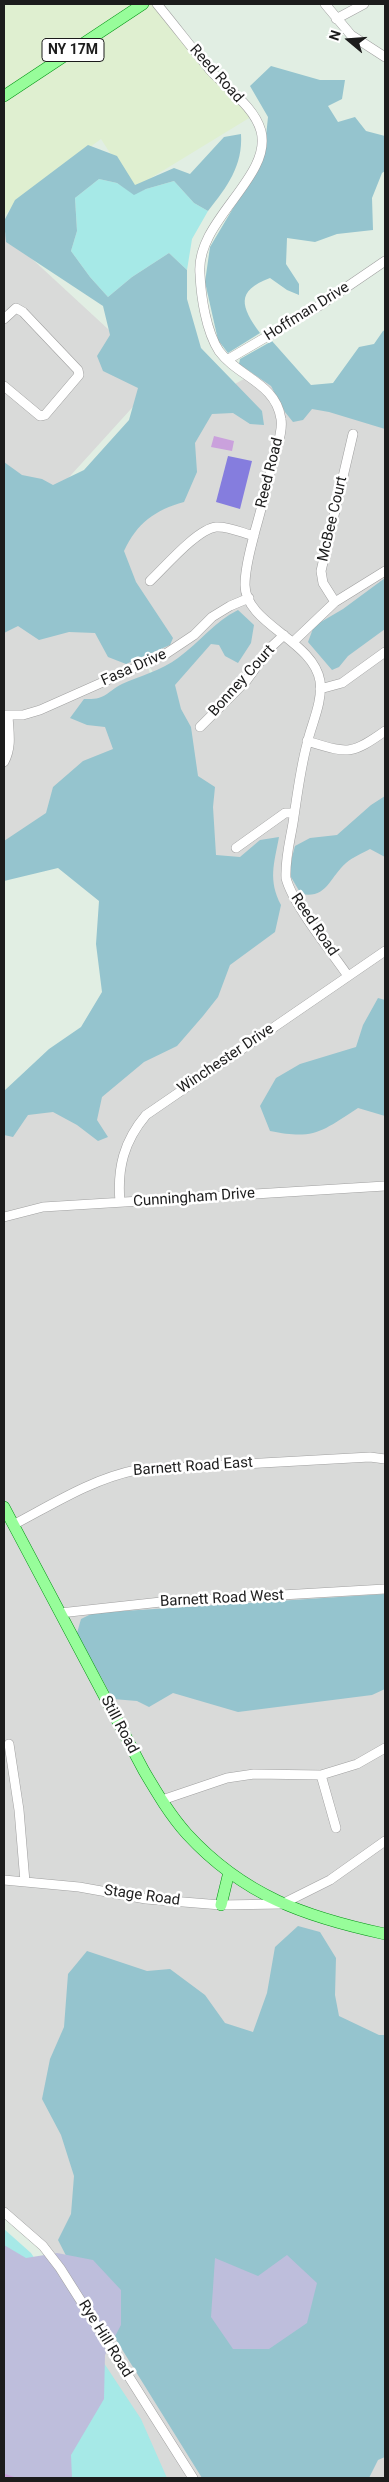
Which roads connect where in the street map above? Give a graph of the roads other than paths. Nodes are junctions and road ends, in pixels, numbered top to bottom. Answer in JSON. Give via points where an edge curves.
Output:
{"nodes":[{"id":1,"x":143,"y":4,"type":"edge"},
{"id":2,"x":157,"y":4,"type":"edge"},
{"id":3,"x":325,"y":4,"type":"edge"},
{"id":4,"x":364,"y":4,"type":"edge"},
{"id":5,"x":336,"y":20,"type":"junction"},
{"id":6,"x":385,"y":57,"type":"edge"},
{"id":7,"x":4,"y":96,"type":"edge"},
{"id":8,"x":385,"y":261,"type":"edge"},
{"id":9,"x":4,"y":318,"type":"edge"},
{"id":10,"x":227,"y":360,"type":"junction"},
{"id":11,"x":4,"y":386,"type":"edge"},
{"id":12,"x":353,"y":434,"type":"dead end"},
{"id":13,"x":254,"y":536,"type":"junction"},
{"id":14,"x":385,"y":571,"type":"edge"},
{"id":15,"x":150,"y":581,"type":"dead end"},
{"id":16,"x":249,"y":598,"type":"junction"},
{"id":17,"x":335,"y":602,"type":"junction"},
{"id":18,"x":284,"y":635,"type":"junction"},
{"id":19,"x":292,"y":642,"type":"junction"},
{"id":20,"x":385,"y":652,"type":"edge"},
{"id":21,"x":320,"y":689,"type":"junction"},
{"id":22,"x":6,"y":716,"type":"edge"},
{"id":23,"x":200,"y":727,"type":"dead end"},
{"id":24,"x":385,"y":731,"type":"edge"},
{"id":25,"x":307,"y":741,"type":"junction"},
{"id":26,"x":4,"y":762,"type":"edge"},
{"id":27,"x":294,"y":813,"type":"junction"},
{"id":28,"x":236,"y":848,"type":"dead end"},
{"id":29,"x":385,"y":951,"type":"edge"},
{"id":30,"x":348,"y":976,"type":"junction"},
{"id":31,"x":385,"y":1186,"type":"edge"},
{"id":32,"x":120,"y":1202,"type":"junction"},
{"id":33,"x":4,"y":1217,"type":"edge"},
{"id":34,"x":385,"y":1459,"type":"edge"},
{"id":35,"x":4,"y":1507,"type":"edge"},
{"id":36,"x":13,"y":1525,"type":"junction"},
{"id":37,"x":385,"y":1588,"type":"edge"},
{"id":38,"x":60,"y":1613,"type":"junction"},
{"id":39,"x":9,"y":1744,"type":"dead end"},
{"id":40,"x":385,"y":1748,"type":"edge"},
{"id":41,"x":321,"y":1775,"type":"junction"},
{"id":42,"x":162,"y":1800,"type":"junction"},
{"id":43,"x":336,"y":1828,"type":"dead end"},
{"id":44,"x":385,"y":1841,"type":"edge"},
{"id":45,"x":228,"y":1872,"type":"junction"},
{"id":46,"x":4,"y":1880,"type":"edge"},
{"id":47,"x":26,"y":1882,"type":"junction"},
{"id":48,"x":282,"y":1904,"type":"junction"},
{"id":49,"x":221,"y":1905,"type":"junction"},
{"id":50,"x":385,"y":1934,"type":"edge"},
{"id":51,"x":4,"y":2212,"type":"edge"},
{"id":52,"x":193,"y":2478,"type":"edge"}],
"edges":[{"from":1,"to":7,"type":"main road","number":"NY 17M"},
{"from":2,"to":10,"type":"street","name":"Reed Road","via":[[212,72],[254,115],[262,134],[262,152],[256,166],[210,234],[202,252],[200,266],[213,337]]},
{"from":3,"to":5,"type":"street"},
{"from":4,"to":5,"type":"street"},
{"from":5,"to":6,"type":"street"},
{"from":8,"to":10,"type":"street","name":"Hoffman Drive","via":[[319,306]]},
{"from":9,"to":11,"type":"street","via":[[12,309],[23,312],[78,370],[79,375],[40,416]]},
{"from":10,"to":13,"type":"street","name":"Reed Road","via":[[268,390],[281,417],[277,447]]},
{"from":12,"to":17,"type":"street","name":"McBee Court","via":[[321,571],[323,583]]},
{"from":13,"to":15,"type":"street","via":[[225,527],[214,528],[189,544]]},
{"from":13,"to":16,"type":"street","name":"Reed Road","via":[[245,582]]},
{"from":14,"to":17,"type":"street"},
{"from":16,"to":18,"type":"street","name":"Reed Road","via":[[260,614]]},
{"from":16,"to":22,"type":"street","name":"Fasa Drive","via":[[212,617],[194,635],[164,655],[40,710]]},
{"from":17,"to":19,"type":"street"},
{"from":18,"to":19,"type":"street","name":"Reed Road"},
{"from":18,"to":23,"type":"street","name":"Bonney Court","via":[[270,648],[246,681]]},
{"from":19,"to":21,"type":"street","name":"Reed Road","via":[[312,662],[320,680]]},
{"from":20,"to":21,"type":"street","via":[[342,683]]},
{"from":21,"to":25,"type":"street","name":"Reed Road"},
{"from":22,"to":26,"type":"street","via":[[10,741]]},
{"from":24,"to":25,"type":"street","via":[[352,751]]},
{"from":25,"to":27,"type":"street","name":"Reed Road"},
{"from":27,"to":28,"type":"street","via":[[285,813]]},
{"from":27,"to":30,"type":"street","name":"Reed Road","via":[[286,868],[288,886]]},
{"from":29,"to":30,"type":"street","name":"Winchester Drive"},
{"from":30,"to":32,"type":"street","name":"Winchester Drive","via":[[146,1115],[124,1148],[120,1168]]},
{"from":31,"to":32,"type":"street","name":"Cunningham Drive"},
{"from":32,"to":33,"type":"street","name":"Cunningham Drive","via":[[43,1207]]},
{"from":34,"to":36,"type":"street","name":"Barnett Road East","via":[[370,1457],[136,1470],[102,1480]]},
{"from":35,"to":36,"type":"main road","name":"Still Road"},
{"from":36,"to":38,"type":"main road","name":"Still Road"},
{"from":37,"to":38,"type":"street","name":"Barnett Road West","via":[[161,1602]]},
{"from":38,"to":42,"type":"main road","name":"Still Road"},
{"from":39,"to":47,"type":"street"},
{"from":40,"to":41,"type":"street","via":[[357,1764]]},
{"from":41,"to":42,"type":"street","via":[[254,1774],[227,1778]]},
{"from":41,"to":43,"type":"street"},
{"from":42,"to":45,"type":"main road","name":"Still Road","via":[[186,1834]]},
{"from":44,"to":48,"type":"street","via":[[330,1880]]},
{"from":45,"to":48,"type":"main road","name":"Still Road"},
{"from":45,"to":49,"type":"main road"},
{"from":46,"to":47,"type":"street","name":"Stage Road"},
{"from":47,"to":49,"type":"street","name":"Stage Road"},
{"from":48,"to":49,"type":"street","name":"Stage Road"},
{"from":48,"to":50,"type":"main road","name":"Still Road","via":[[344,1925]]},
{"from":51,"to":52,"type":"street","name":"Rye Hill Road","via":[[43,2246],[60,2268]]}]}
